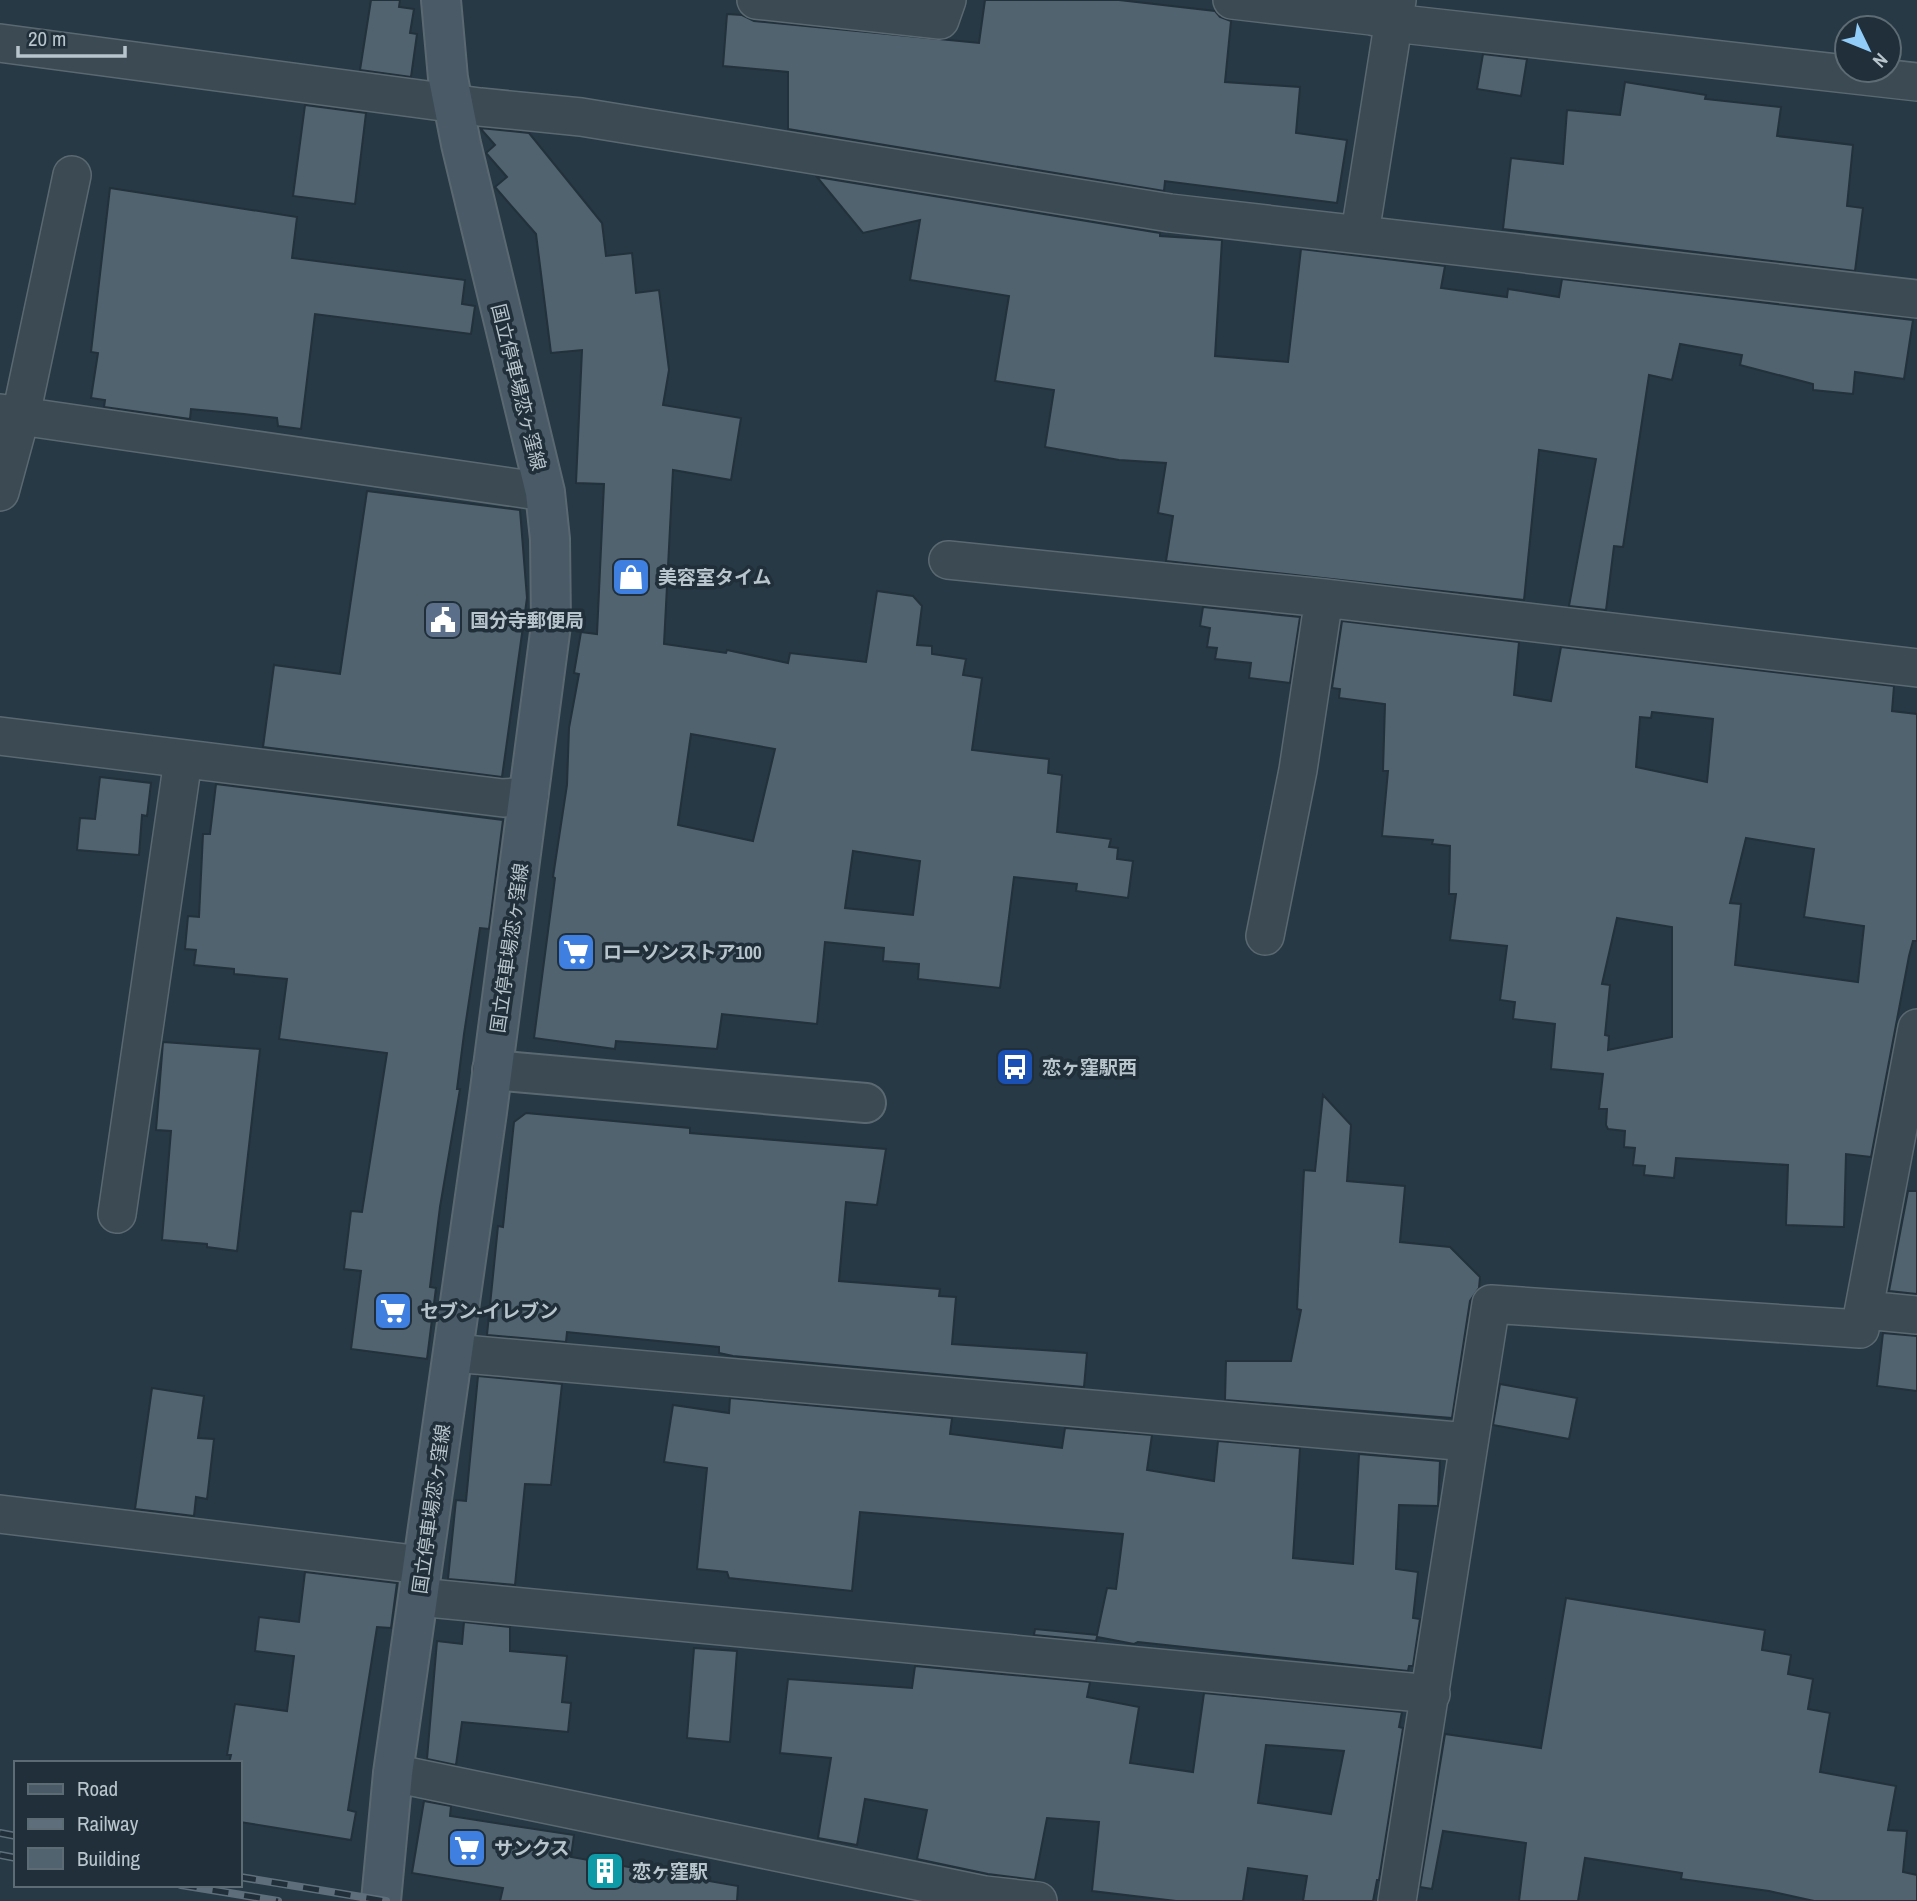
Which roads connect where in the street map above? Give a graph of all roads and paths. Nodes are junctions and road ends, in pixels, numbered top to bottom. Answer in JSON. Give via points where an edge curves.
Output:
{"nodes":[{"id":1,"x":441,"y":0,"type":"edge"},
{"id":2,"x":756,"y":0,"type":"edge"},
{"id":3,"x":947,"y":0,"type":"edge"},
{"id":4,"x":1232,"y":0,"type":"edge"},
{"id":5,"x":1395,"y":11,"type":"edge"},
{"id":6,"x":0,"y":43,"type":"edge"},
{"id":7,"x":1917,"y":82,"type":"edge"},
{"id":8,"x":453,"y":102,"type":"junction"},
{"id":9,"x":72,"y":175,"type":"dead end"},
{"id":10,"x":1360,"y":233,"type":"junction"},
{"id":11,"x":1917,"y":299,"type":"edge"},
{"id":12,"x":10,"y":414,"type":"edge"},
{"id":13,"x":0,"y":492,"type":"edge"},
{"id":14,"x":545,"y":492,"type":"junction"},
{"id":15,"x":948,"y":560,"type":"dead end"},
{"id":16,"x":1324,"y":598,"type":"junction"},
{"id":17,"x":1917,"y":668,"type":"edge"},
{"id":18,"x":0,"y":736,"type":"edge"},
{"id":19,"x":183,"y":760,"type":"junction"},
{"id":20,"x":529,"y":796,"type":"junction"},
{"id":21,"x":1265,"y":936,"type":"dead end"},
{"id":22,"x":1917,"y":1028,"type":"edge"},
{"id":23,"x":492,"y":1070,"type":"junction"},
{"id":24,"x":866,"y":1103,"type":"dead end"},
{"id":25,"x":117,"y":1214,"type":"dead end"},
{"id":26,"x":1865,"y":1310,"type":"junction"},
{"id":27,"x":1917,"y":1315,"type":"edge"},
{"id":28,"x":453,"y":1353,"type":"junction"},
{"id":29,"x":1468,"y":1442,"type":"junction"},
{"id":30,"x":0,"y":1514,"type":"edge"},
{"id":31,"x":420,"y":1581,"type":"junction"},
{"id":32,"x":1431,"y":1695,"type":"junction"},
{"id":33,"x":393,"y":1773,"type":"junction"},
{"id":34,"x":381,"y":1901,"type":"edge"},
{"id":35,"x":1038,"y":1901,"type":"edge"},
{"id":36,"x":1397,"y":1901,"type":"edge"}],
"edges":[{"from":1,"to":8,"type":"main road","name":"国立停車場恋ヶ窪線"},
{"from":2,"to":3,"type":"street","via":[[940,20]]},
{"from":4,"to":5,"type":"street","via":[[1371,16]]},
{"from":5,"to":7,"type":"street"},
{"from":5,"to":10,"type":"street"},
{"from":6,"to":8,"type":"street"},
{"from":8,"to":10,"type":"street","via":[[701,134],[1170,213]]},
{"from":8,"to":14,"type":"main road","name":"国立停車場恋ヶ窪線"},
{"from":9,"to":12,"type":"street"},
{"from":10,"to":11,"type":"street"},
{"from":12,"to":13,"type":"street"},
{"from":12,"to":14,"type":"street"},
{"from":14,"to":20,"type":"main road","name":"国立停車場恋ヶ窪線","via":[[551,625]]},
{"from":15,"to":16,"type":"street"},
{"from":16,"to":17,"type":"street"},
{"from":16,"to":21,"type":"street","via":[[1298,770]]},
{"from":18,"to":19,"type":"street"},
{"from":19,"to":20,"type":"street","via":[[503,798]]},
{"from":19,"to":25,"type":"street"},
{"from":20,"to":23,"type":"main road","name":"国立停車場恋ヶ窪線"},
{"from":22,"to":26,"type":"street"},
{"from":23,"to":24,"type":"street"},
{"from":23,"to":28,"type":"main road","name":"国立停車場恋ヶ窪線"},
{"from":26,"to":27,"type":"street"},
{"from":26,"to":29,"type":"street","via":[[1860,1329],[1490,1304]]},
{"from":28,"to":29,"type":"street"},
{"from":28,"to":31,"type":"main road","name":"国立停車場恋ヶ窪線"},
{"from":29,"to":32,"type":"street"},
{"from":30,"to":31,"type":"street"},
{"from":31,"to":32,"type":"street"},
{"from":31,"to":33,"type":"main road","name":"国立停車場恋ヶ窪線"},
{"from":32,"to":36,"type":"street"},
{"from":33,"to":34,"type":"main road","name":"国立停車場恋ヶ窪線"},
{"from":33,"to":35,"type":"street","via":[[985,1895]]}]}
